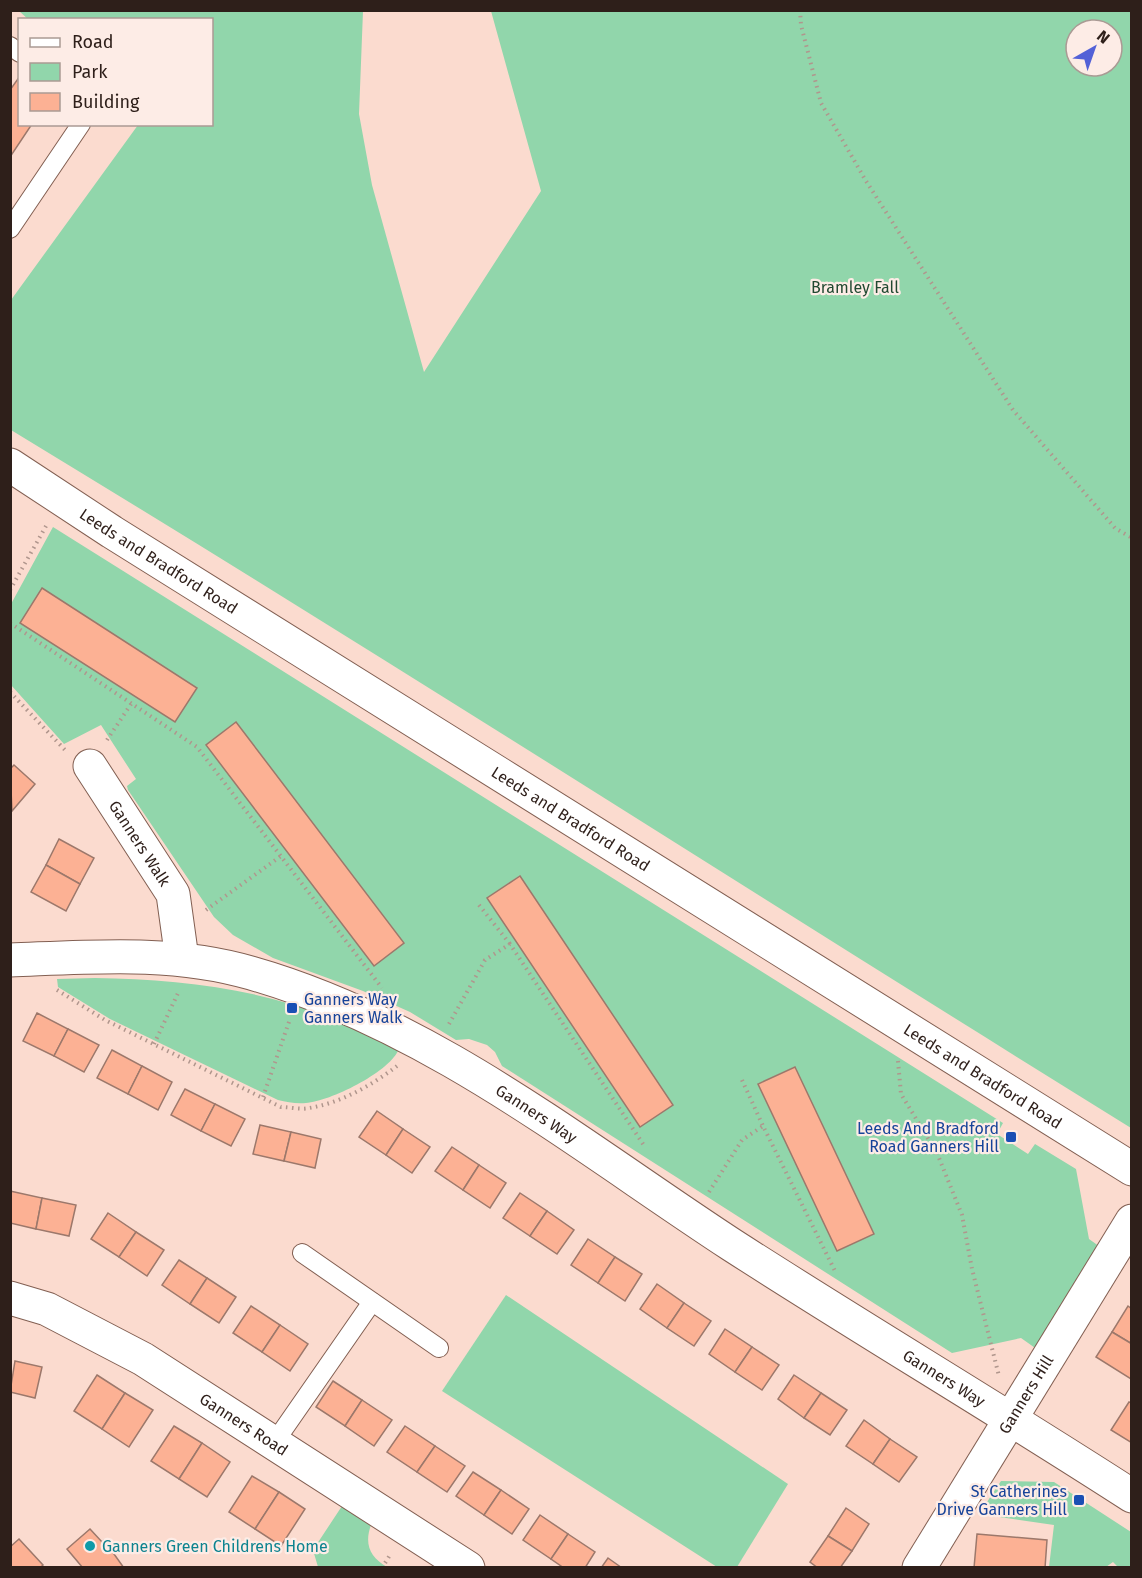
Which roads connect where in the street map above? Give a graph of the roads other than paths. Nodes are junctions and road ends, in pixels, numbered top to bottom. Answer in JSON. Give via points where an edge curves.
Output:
{"nodes":[{"id":1,"x":80,"y":126,"type":"edge"},
{"id":2,"x":10,"y":229,"type":"edge"},
{"id":3,"x":10,"y":465,"type":"edge"},
{"id":4,"x":90,"y":766,"type":"road end"},
{"id":5,"x":180,"y":944,"type":"junction"},
{"id":6,"x":10,"y":960,"type":"edge"},
{"id":7,"x":1131,"y":1169,"type":"edge"},
{"id":8,"x":1131,"y":1221,"type":"edge"},
{"id":9,"x":302,"y":1253,"type":"dead end"},
{"id":10,"x":10,"y":1298,"type":"edge"},
{"id":11,"x":372,"y":1302,"type":"junction"},
{"id":12,"x":439,"y":1347,"type":"dead end"},
{"id":13,"x":1010,"y":1417,"type":"junction"},
{"id":14,"x":274,"y":1443,"type":"junction"},
{"id":15,"x":1131,"y":1496,"type":"edge"},
{"id":16,"x":468,"y":1568,"type":"edge"},
{"id":17,"x":919,"y":1568,"type":"edge"}],
"edges":[{"from":1,"to":2,"type":"lane"},
{"from":3,"to":7,"type":"street","name":"Leeds and Bradford Road"},
{"from":4,"to":5,"type":"street","name":"Ganners Walk","via":[[173,894]]},
{"from":5,"to":6,"type":"street","name":"Ganners Way","via":[[123,955]]},
{"from":5,"to":13,"type":"street","name":"Ganners Way","via":[[348,1007],[468,1070],[832,1307]]},
{"from":8,"to":13,"type":"street","name":"Ganners Hill"},
{"from":9,"to":11,"type":"lane"},
{"from":10,"to":14,"type":"street","name":"Ganners Road","via":[[46,1309],[143,1359]]},
{"from":11,"to":12,"type":"lane"},
{"from":11,"to":14,"type":"lane"},
{"from":13,"to":15,"type":"street","name":"Ganners Way"},
{"from":13,"to":17,"type":"street","name":"Ganners Hill"},
{"from":14,"to":16,"type":"street","name":"Ganners Road"}]}
